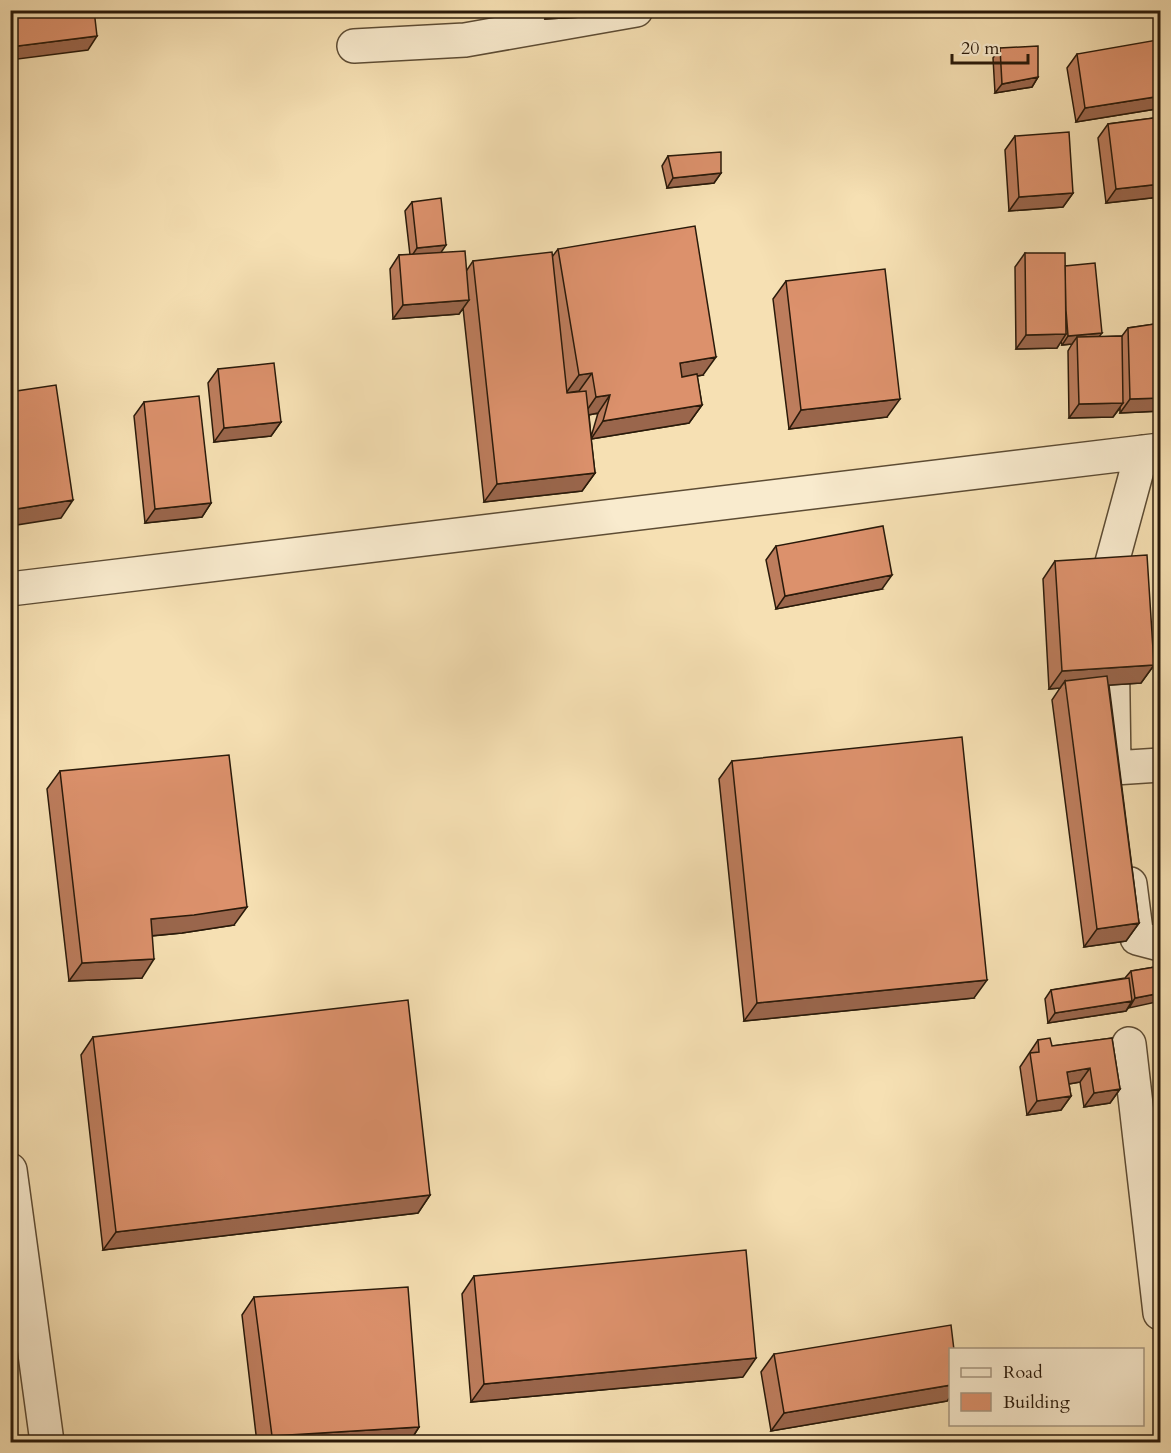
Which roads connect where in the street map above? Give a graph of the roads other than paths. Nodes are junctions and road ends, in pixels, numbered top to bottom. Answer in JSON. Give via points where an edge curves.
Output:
{"nodes":[{"id":1,"x":636,"y":10,"type":"edge"},
{"id":2,"x":354,"y":46,"type":"dead end"},
{"id":3,"x":1151,"y":451,"type":"edge"},
{"id":4,"x":10,"y":589,"type":"edge"},
{"id":5,"x":1161,"y":765,"type":"edge"},
{"id":6,"x":1114,"y":768,"type":"junction"},
{"id":7,"x":1118,"y":802,"type":"edge"},
{"id":8,"x":1126,"y":859,"type":"edge"},
{"id":9,"x":1161,"y":944,"type":"edge"},
{"id":10,"x":1129,"y":1044,"type":"dead end"},
{"id":11,"x":10,"y":1170,"type":"edge"},
{"id":12,"x":1161,"y":1313,"type":"edge"},
{"id":13,"x":47,"y":1443,"type":"edge"}],
"edges":[{"from":1,"to":2,"type":"street","via":[[465,40]]},
{"from":3,"to":4,"type":"street"},
{"from":3,"to":6,"type":"street","via":[[1112,566]]},
{"from":5,"to":6,"type":"street"},
{"from":6,"to":7,"type":"street"},
{"from":8,"to":9,"type":"street","via":[[1137,938]]},
{"from":10,"to":12,"type":"street"},
{"from":11,"to":13,"type":"street"}]}
